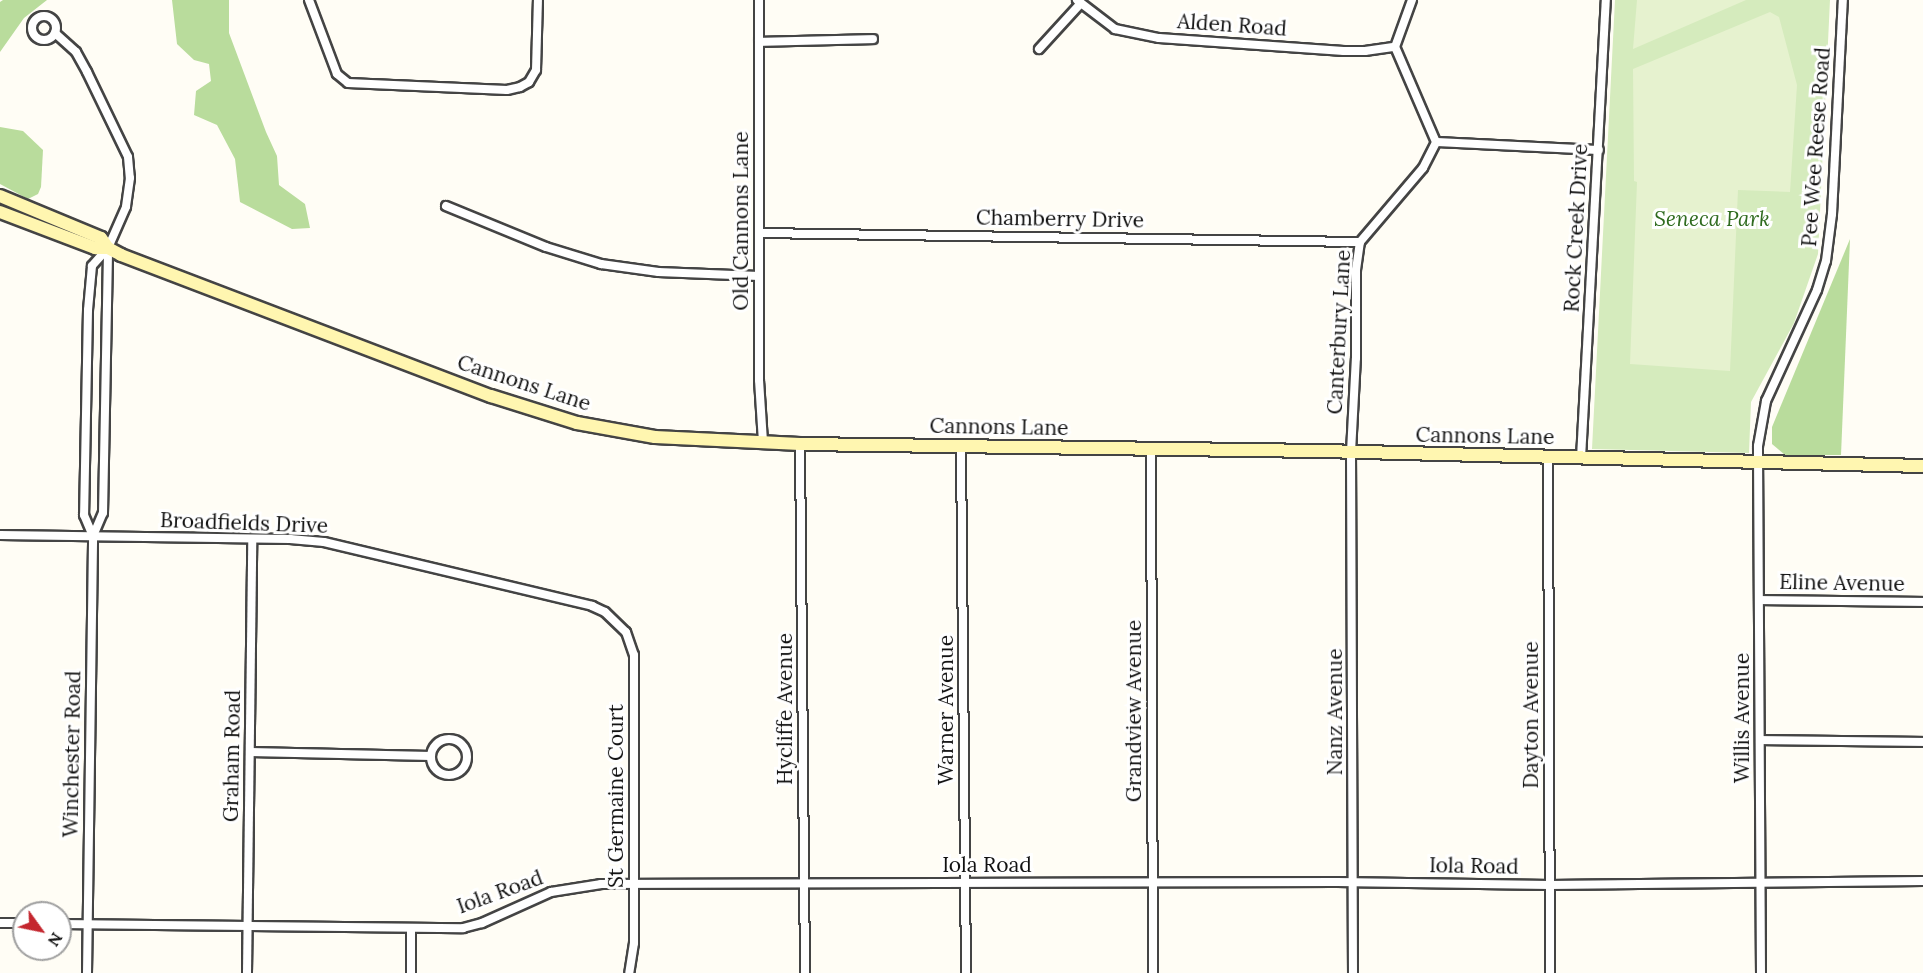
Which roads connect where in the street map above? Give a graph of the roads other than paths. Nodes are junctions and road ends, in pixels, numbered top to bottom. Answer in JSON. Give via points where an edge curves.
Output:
{"nodes":[{"id":1,"x":309,"y":0,"type":"edge"},
{"id":2,"x":538,"y":0,"type":"edge"},
{"id":3,"x":759,"y":0,"type":"edge"},
{"id":4,"x":1412,"y":0,"type":"edge"},
{"id":5,"x":1606,"y":0,"type":"edge"},
{"id":6,"x":1843,"y":0,"type":"edge"},
{"id":7,"x":1079,"y":2,"type":"edge"},
{"id":8,"x":55,"y":33,"type":"dead end"},
{"id":9,"x":873,"y":39,"type":"dead end"},
{"id":10,"x":759,"y":42,"type":"junction"},
{"id":11,"x":1395,"y":47,"type":"junction"},
{"id":12,"x":1039,"y":49,"type":"dead end"},
{"id":13,"x":1436,"y":142,"type":"junction"},
{"id":14,"x":1599,"y":150,"type":"junction"},
{"id":15,"x":0,"y":196,"type":"edge"},
{"id":16,"x":446,"y":206,"type":"dead end"},
{"id":17,"x":0,"y":212,"type":"edge"},
{"id":18,"x":759,"y":233,"type":"junction"},
{"id":19,"x":1360,"y":243,"type":"junction"},
{"id":20,"x":108,"y":248,"type":"junction"},
{"id":21,"x":759,"y":276,"type":"junction"},
{"id":22,"x":104,"y":347,"type":"junction"},
{"id":23,"x":88,"y":348,"type":"junction"},
{"id":24,"x":104,"y":426,"type":"junction"},
{"id":25,"x":86,"y":427,"type":"junction"},
{"id":26,"x":763,"y":442,"type":"junction"},
{"id":27,"x":800,"y":444,"type":"junction"},
{"id":28,"x":961,"y":446,"type":"junction"},
{"id":29,"x":1151,"y":448,"type":"junction"},
{"id":30,"x":1351,"y":452,"type":"junction"},
{"id":31,"x":1548,"y":457,"type":"junction"},
{"id":32,"x":1581,"y":458,"type":"junction"},
{"id":33,"x":1758,"y":462,"type":"junction"},
{"id":34,"x":1923,"y":466,"type":"edge"},
{"id":35,"x":0,"y":535,"type":"edge"},
{"id":36,"x":93,"y":536,"type":"junction"},
{"id":37,"x":252,"y":539,"type":"junction"},
{"id":38,"x":1760,"y":600,"type":"junction"},
{"id":39,"x":1923,"y":602,"type":"edge"},
{"id":40,"x":618,"y":622,"type":"joint"},
{"id":41,"x":1760,"y":740,"type":"junction"},
{"id":42,"x":1923,"y":742,"type":"edge"},
{"id":43,"x":250,"y":752,"type":"junction"},
{"id":44,"x":431,"y":756,"type":"junction"},
{"id":45,"x":1923,"y":881,"type":"edge"},
{"id":46,"x":1152,"y":882,"type":"junction"},
{"id":47,"x":1353,"y":882,"type":"junction"},
{"id":48,"x":1760,"y":882,"type":"junction"},
{"id":49,"x":804,"y":883,"type":"junction"},
{"id":50,"x":966,"y":883,"type":"junction"},
{"id":51,"x":635,"y":885,"type":"junction"},
{"id":52,"x":1550,"y":885,"type":"junction"},
{"id":53,"x":72,"y":924,"type":"edge"},
{"id":54,"x":88,"y":924,"type":"junction"},
{"id":55,"x":247,"y":927,"type":"junction"},
{"id":56,"x":411,"y":929,"type":"junction"},
{"id":57,"x":87,"y":973,"type":"edge"},
{"id":58,"x":247,"y":973,"type":"edge"},
{"id":59,"x":411,"y":973,"type":"edge"},
{"id":60,"x":629,"y":973,"type":"edge"},
{"id":61,"x":805,"y":973,"type":"edge"},
{"id":62,"x":966,"y":973,"type":"edge"},
{"id":63,"x":1153,"y":973,"type":"edge"},
{"id":64,"x":1353,"y":973,"type":"edge"},
{"id":65,"x":1550,"y":973,"type":"edge"},
{"id":66,"x":1761,"y":973,"type":"edge"}],
"edges":[{"from":1,"to":2,"type":"street","via":[[337,74],[348,83],[507,90],[529,81],[536,70]]},
{"from":3,"to":10,"type":"street","name":"Old Cannons Lane"},
{"from":4,"to":11,"type":"street"},
{"from":5,"to":14,"type":"street","name":"Rock Creek Drive"},
{"from":6,"to":33,"type":"street","name":"Pee Wee Reese Road","via":[[1826,261],[1817,290],[1766,401]]},
{"from":7,"to":11,"type":"street","name":"Alden Road","via":[[1114,29],[1159,38],[1344,51]]},
{"from":7,"to":12,"type":"street"},
{"from":8,"to":20,"type":"street","name":"Winchester Road","via":[[76,52],[128,158],[126,207]]},
{"from":9,"to":10,"type":"street"},
{"from":10,"to":18,"type":"street","name":"Old Cannons Lane"},
{"from":11,"to":13,"type":"street"},
{"from":13,"to":14,"type":"street"},
{"from":13,"to":19,"type":"street","name":"Canterbury Lane","via":[[1423,168]]},
{"from":14,"to":32,"type":"street","name":"Rock Creek Drive"},
{"from":15,"to":20,"type":"main road","name":"Cannons Lane","via":[[100,238]]},
{"from":16,"to":21,"type":"street","via":[[546,247],[601,264],[658,272]]},
{"from":17,"to":20,"type":"main road","name":"Cannons Lane","via":[[95,248]]},
{"from":18,"to":19,"type":"street","name":"Chamberry Drive"},
{"from":18,"to":21,"type":"street","name":"Old Cannons Lane"},
{"from":19,"to":30,"type":"street","name":"Canterbury Lane"},
{"from":20,"to":22,"type":"street","name":"Winchester Road"},
{"from":20,"to":23,"type":"street","name":"Winchester Road","via":[[92,266]]},
{"from":20,"to":26,"type":"main road","name":"Cannons Lane","via":[[535,412],[656,437]]},
{"from":21,"to":26,"type":"street","name":"Old Cannons Lane"},
{"from":22,"to":23,"type":"street"},
{"from":22,"to":24,"type":"street","name":"Winchester Road"},
{"from":23,"to":25,"type":"street","name":"Winchester Road"},
{"from":24,"to":25,"type":"street"},
{"from":24,"to":36,"type":"street","name":"Winchester Road","via":[[103,513]]},
{"from":25,"to":36,"type":"street","name":"Winchester Road","via":[[84,515]]},
{"from":26,"to":27,"type":"main road","name":"Cannons Lane"},
{"from":27,"to":28,"type":"main road","name":"Cannons Lane"},
{"from":27,"to":49,"type":"street","name":"Hycliffe Avenue"},
{"from":28,"to":29,"type":"main road","name":"Cannons Lane"},
{"from":28,"to":50,"type":"street","name":"Warner Avenue"},
{"from":29,"to":30,"type":"main road","name":"Cannons Lane"},
{"from":29,"to":46,"type":"street","name":"Grandview Avenue"},
{"from":30,"to":31,"type":"main road","name":"Cannons Lane"},
{"from":30,"to":47,"type":"street","name":"Nanz Avenue"},
{"from":31,"to":32,"type":"main road","name":"Cannons Lane"},
{"from":31,"to":52,"type":"street","name":"Dayton Avenue"},
{"from":32,"to":33,"type":"main road","name":"Cannons Lane"},
{"from":33,"to":34,"type":"main road","name":"Cannons Lane"},
{"from":33,"to":38,"type":"street","name":"Willis Avenue"},
{"from":35,"to":36,"type":"street","name":"Broadfields Drive"},
{"from":36,"to":37,"type":"street","name":"Broadfields Drive"},
{"from":36,"to":54,"type":"street","name":"Winchester Road"},
{"from":37,"to":40,"type":"street","name":"Broadfields Drive","via":[[346,546],[592,606]]},
{"from":37,"to":43,"type":"street","name":"Graham Road"},
{"from":38,"to":39,"type":"street","name":"Eline Avenue"},
{"from":38,"to":41,"type":"street","name":"Willis Avenue"},
{"from":40,"to":51,"type":"street","name":"St Germaine Court","via":[[634,655]]},
{"from":41,"to":42,"type":"street"},
{"from":41,"to":48,"type":"street","name":"Willis Avenue"},
{"from":43,"to":44,"type":"street"},
{"from":43,"to":55,"type":"street","name":"Graham Road"},
{"from":44,"to":44,"type":"street","via":[[438,771],[450,775],[465,767],[468,755],[463,744],[452,738],[440,741]]},
{"from":45,"to":48,"type":"street","name":"Iola Road"},
{"from":46,"to":47,"type":"street","name":"Iola Road"},
{"from":46,"to":50,"type":"street","name":"Iola Road"},
{"from":46,"to":63,"type":"street","name":"Grandview Avenue"},
{"from":47,"to":52,"type":"street","name":"Iola Road"},
{"from":47,"to":64,"type":"street","name":"Nanz Avenue"},
{"from":48,"to":52,"type":"street","name":"Iola Road"},
{"from":48,"to":66,"type":"street","name":"Willis Avenue"},
{"from":49,"to":50,"type":"street","name":"Iola Road"},
{"from":49,"to":51,"type":"street","name":"Iola Road"},
{"from":49,"to":61,"type":"street","name":"Hycliffe Avenue"},
{"from":50,"to":62,"type":"street","name":"Warner Avenue"},
{"from":51,"to":56,"type":"street","name":"Iola Road","via":[[567,888],[533,898],[474,925]]},
{"from":51,"to":60,"type":"street","name":"St Germaine Court"},
{"from":52,"to":65,"type":"street","name":"Dayton Avenue"},
{"from":53,"to":54,"type":"street","name":"Iola Road"},
{"from":54,"to":55,"type":"street","name":"Iola Road"},
{"from":54,"to":57,"type":"street","name":"Winchester Road"},
{"from":55,"to":56,"type":"street","name":"Iola Road"},
{"from":55,"to":58,"type":"street","name":"Graham Road"},
{"from":56,"to":59,"type":"street"}]}
